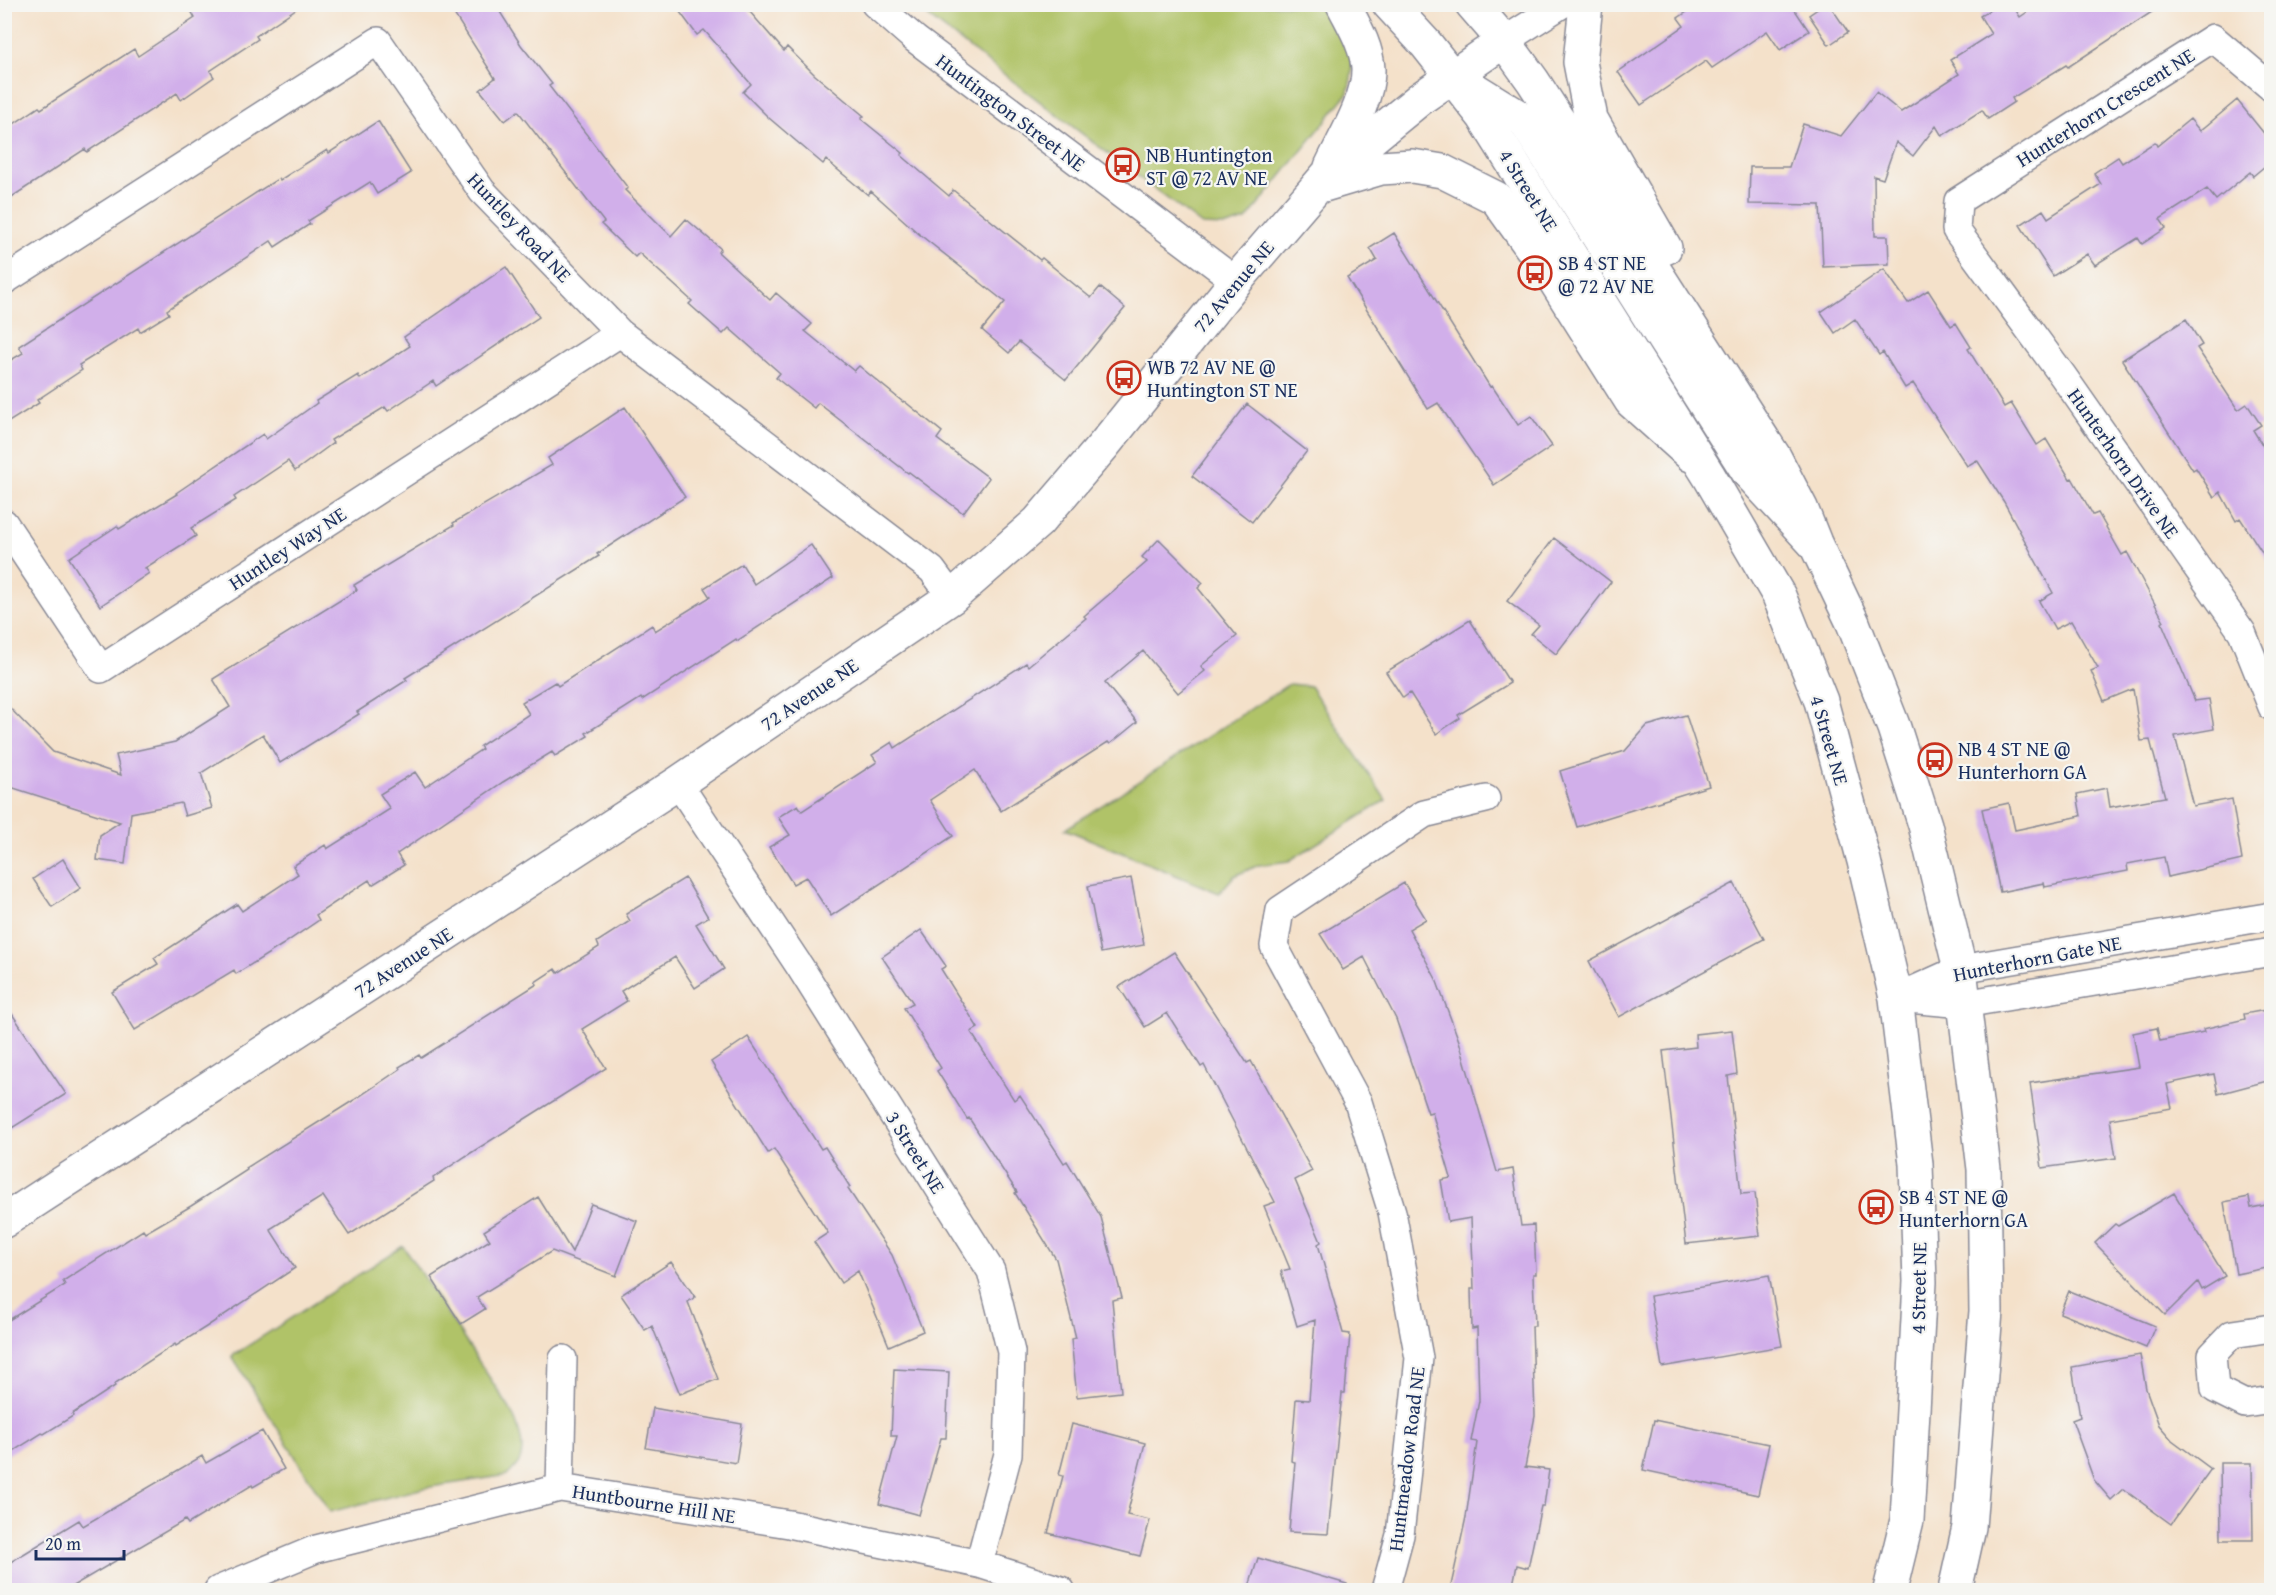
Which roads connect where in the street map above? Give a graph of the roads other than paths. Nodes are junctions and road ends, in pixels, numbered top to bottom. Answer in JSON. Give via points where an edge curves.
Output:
{"nodes":[{"id":1,"x":875,"y":4,"type":"edge"},
{"id":2,"x":1343,"y":4,"type":"edge"},
{"id":3,"x":1389,"y":4,"type":"edge"},
{"id":4,"x":1472,"y":4,"type":"edge"},
{"id":5,"x":1562,"y":4,"type":"edge"},
{"id":6,"x":1586,"y":4,"type":"edge"},
{"id":7,"x":1504,"y":41,"type":"junction"},
{"id":8,"x":1453,"y":76,"type":"junction"},
{"id":9,"x":2271,"y":88,"type":"edge"},
{"id":10,"x":1323,"y":180,"type":"junction"},
{"id":11,"x":1956,"y":231,"type":"joint"},
{"id":12,"x":4,"y":281,"type":"edge"},
{"id":13,"x":1236,"y":281,"type":"junction"},
{"id":14,"x":620,"y":333,"type":"junction"},
{"id":15,"x":1766,"y":444,"type":"junction"},
{"id":16,"x":1699,"y":463,"type":"junction"},
{"id":17,"x":4,"y":523,"type":"edge"},
{"id":18,"x":1815,"y":543,"type":"junction"},
{"id":19,"x":952,"y":597,"type":"junction"},
{"id":20,"x":2271,"y":707,"type":"edge"},
{"id":21,"x":678,"y":783,"type":"junction"},
{"id":22,"x":1486,"y":798,"type":"dead end"},
{"id":23,"x":2271,"y":916,"type":"edge"},
{"id":24,"x":2271,"y":952,"type":"edge"},
{"id":25,"x":1960,"y":969,"type":"junction"},
{"id":26,"x":1896,"y":998,"type":"junction"},
{"id":27,"x":1964,"y":1004,"type":"junction"},
{"id":28,"x":4,"y":1221,"type":"edge"},
{"id":29,"x":2271,"y":1328,"type":"edge"},
{"id":30,"x":563,"y":1359,"type":"dead end"},
{"id":31,"x":2271,"y":1400,"type":"edge"},
{"id":32,"x":560,"y":1488,"type":"junction"},
{"id":33,"x":979,"y":1564,"type":"junction"},
{"id":34,"x":218,"y":1590,"type":"edge"},
{"id":35,"x":1061,"y":1590,"type":"edge"},
{"id":36,"x":1385,"y":1590,"type":"edge"},
{"id":37,"x":1890,"y":1590,"type":"edge"},
{"id":38,"x":1955,"y":1590,"type":"edge"}],
"edges":[{"from":1,"to":13,"type":"street","name":"Huntington Street NE","via":[[915,39]]},
{"from":2,"to":10,"type":"main road","via":[[1359,35],[1368,68],[1366,92]]},
{"from":3,"to":8,"type":"main road","name":"4 Street NE"},
{"from":4,"to":7,"type":"main road"},
{"from":5,"to":7,"type":"street"},
{"from":6,"to":15,"type":"main road","via":[[1580,62],[1591,119],[1735,371]]},
{"from":7,"to":8,"type":"main road","name":"72 Avenue NE"},
{"from":7,"to":15,"type":"main road"},
{"from":8,"to":10,"type":"main road","name":"72 Avenue NE"},
{"from":8,"to":16,"type":"main road","name":"4 Street NE","via":[[1482,116]]},
{"from":8,"to":18,"type":"main road","via":[[1524,120],[1748,472]]},
{"from":9,"to":11,"type":"street","name":"Hunterhorn Crescent NE","via":[[2213,38],[1958,201]]},
{"from":10,"to":13,"type":"main road","name":"72 Avenue NE"},
{"from":10,"to":16,"type":"main road","via":[[1412,166],[1442,171],[1496,198],[1552,276],[1630,401]]},
{"from":11,"to":20,"type":"street","name":"Hunterhorn Drive NE","via":[[2242,632]]},
{"from":12,"to":14,"type":"street","name":"Huntley Road NE","via":[[378,41],[482,191]]},
{"from":13,"to":19,"type":"main road","name":"72 Avenue NE","via":[[1038,522]]},
{"from":14,"to":17,"type":"street","name":"Huntley Way NE","via":[[101,669]]},
{"from":14,"to":19,"type":"street","name":"Huntley Road NE","via":[[932,570]]},
{"from":15,"to":18,"type":"main road","via":[[1802,508]]},
{"from":16,"to":26,"type":"main road","name":"4 Street NE","via":[[1779,596],[1821,701]]},
{"from":18,"to":25,"type":"main road","via":[[1853,623],[1894,728],[1925,825]]},
{"from":19,"to":21,"type":"main road","name":"72 Avenue NE"},
{"from":21,"to":28,"type":"main road","name":"72 Avenue NE"},
{"from":21,"to":33,"type":"street","name":"3 Street NE","via":[[800,967],[991,1271],[1011,1352],[1008,1454]]},
{"from":22,"to":36,"type":"street","name":"Huntmeadow Road NE","via":[[1424,814],[1280,910],[1274,946],[1358,1102],[1392,1212],[1419,1358],[1400,1535]]},
{"from":23,"to":25,"type":"street","name":"Hunterhorn Gate NE"},
{"from":24,"to":27,"type":"street","name":"Hunterhorn Gate NE"},
{"from":25,"to":26,"type":"street","name":"Hunterhorn Gate NE"},
{"from":25,"to":27,"type":"main road"},
{"from":26,"to":27,"type":"street","name":"Hunterhorn Gate NE"},
{"from":26,"to":37,"type":"main road","name":"4 Street NE","via":[[1916,1164],[1920,1282],[1907,1520]]},
{"from":27,"to":38,"type":"main road","via":[[1984,1169],[1986,1311],[1969,1527]]},
{"from":29,"to":31,"type":"street","via":[[2232,1334],[2212,1355],[2215,1389],[2245,1404]]},
{"from":30,"to":32,"type":"street"},
{"from":32,"to":33,"type":"street","name":"Huntbourne Hill NE","via":[[789,1524]]},
{"from":32,"to":34,"type":"street","name":"Huntbourne Hill NE","via":[[316,1549]]},
{"from":33,"to":35,"type":"street","name":"Huntbourne Hill NE"}]}
